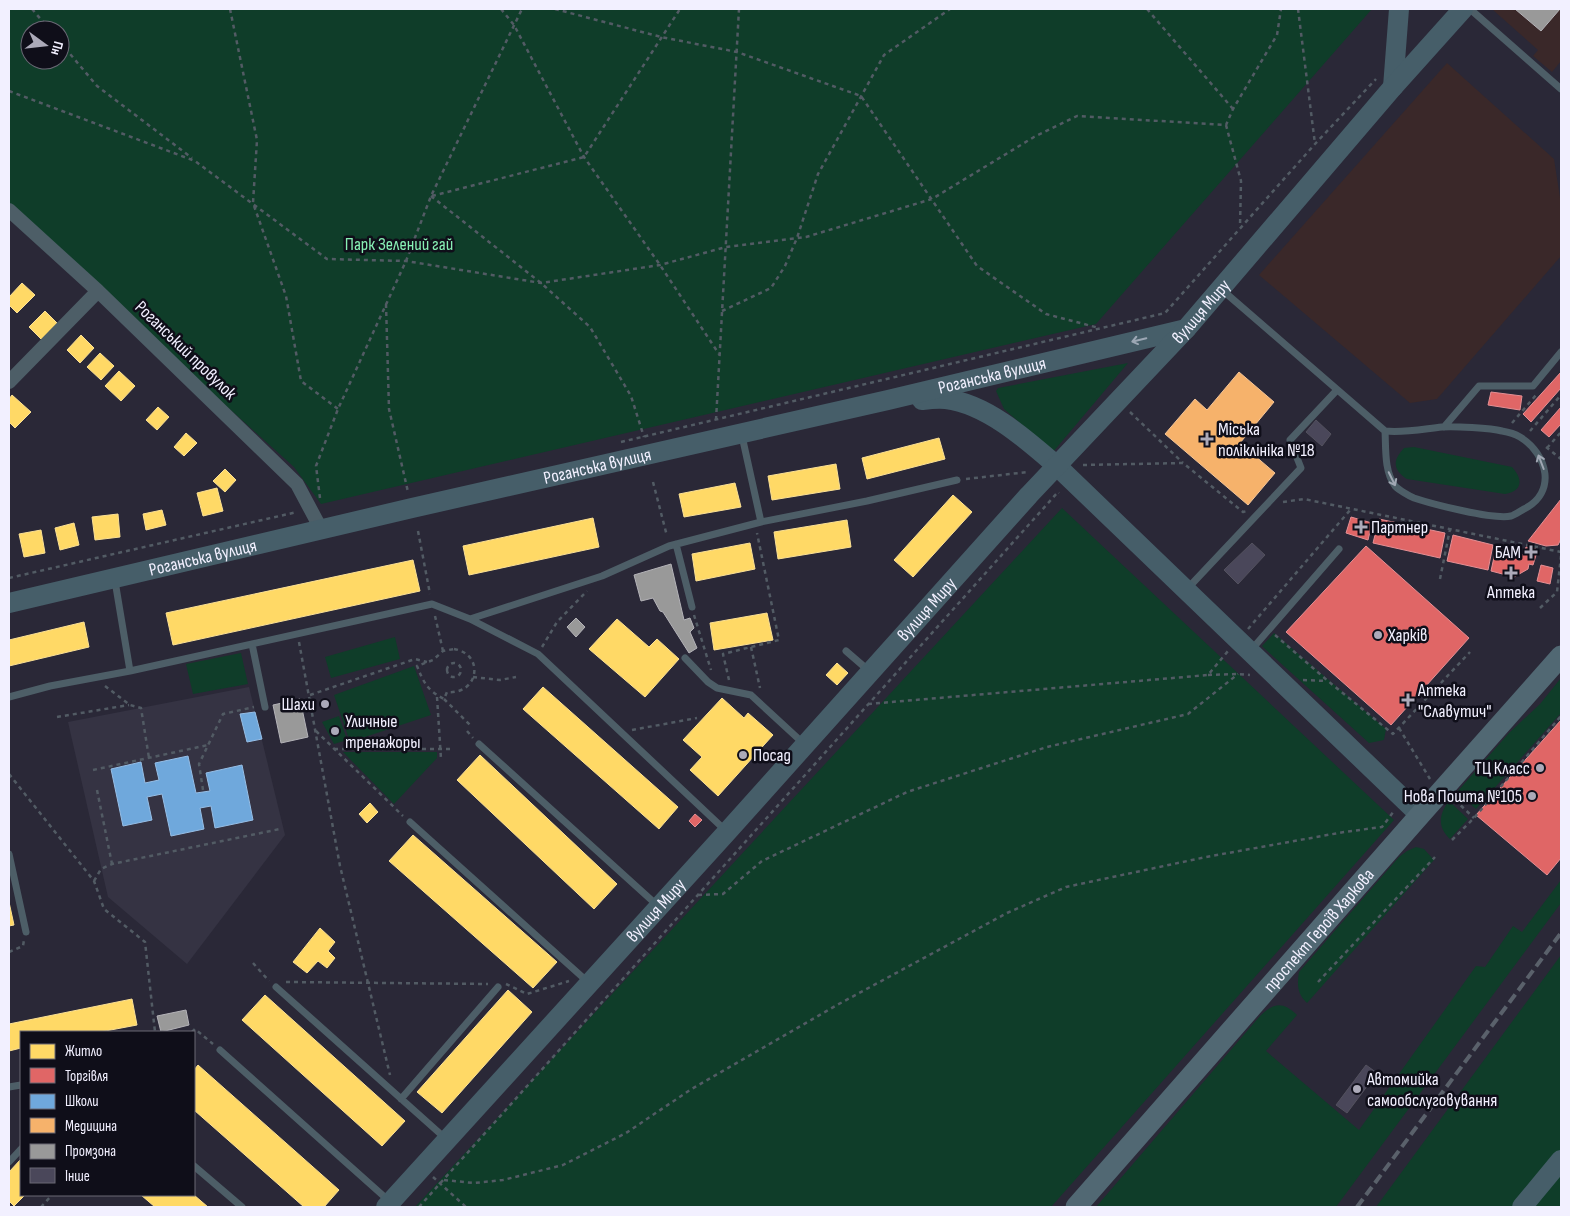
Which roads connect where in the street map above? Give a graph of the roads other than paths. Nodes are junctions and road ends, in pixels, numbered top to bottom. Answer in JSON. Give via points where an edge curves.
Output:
{"nodes":[{"id":1,"x":1398,"y":9,"type":"edge"},
{"id":2,"x":1464,"y":9,"type":"edge"},
{"id":3,"x":1470,"y":9,"type":"edge"},
{"id":4,"x":1386,"y":81,"type":"junction"},
{"id":5,"x":1560,"y":84,"type":"edge"},
{"id":6,"x":9,"y":210,"type":"edge"},
{"id":7,"x":1221,"y":289,"type":"junction"},
{"id":8,"x":98,"y":291,"type":"junction"},
{"id":9,"x":1186,"y":329,"type":"junction"},
{"id":10,"x":1561,"y":352,"type":"edge"},
{"id":11,"x":9,"y":382,"type":"edge"},
{"id":12,"x":1337,"y":390,"type":"junction"},
{"id":13,"x":888,"y":400,"type":"junction"},
{"id":14,"x":1444,"y":427,"type":"junction"},
{"id":15,"x":1385,"y":431,"type":"junction"},
{"id":16,"x":742,"y":433,"type":"junction"},
{"id":17,"x":1058,"y":466,"type":"junction"},
{"id":18,"x":957,"y":480,"type":"road end"},
{"id":19,"x":758,"y":523,"type":"junction"},
{"id":20,"x":321,"y":529,"type":"junction"},
{"id":21,"x":673,"y":545,"type":"junction"},
{"id":22,"x":1339,"y":550,"type":"dead end"},
{"id":23,"x":114,"y":578,"type":"junction"},
{"id":24,"x":1186,"y":590,"type":"junction"},
{"id":25,"x":9,"y":603,"type":"edge"},
{"id":26,"x":692,"y":607,"type":"road end"},
{"id":27,"x":470,"y":619,"type":"junction"},
{"id":28,"x":252,"y":644,"type":"junction"},
{"id":29,"x":846,"y":650,"type":"dead end"},
{"id":30,"x":1250,"y":651,"type":"junction"},
{"id":31,"x":1561,"y":656,"type":"edge"},
{"id":32,"x":685,"y":658,"type":"dead end"},
{"id":33,"x":130,"y":671,"type":"junction"},
{"id":34,"x":870,"y":672,"type":"junction"},
{"id":35,"x":9,"y":696,"type":"edge"},
{"id":36,"x":265,"y":707,"type":"dead end"},
{"id":37,"x":479,"y":744,"type":"dead end"},
{"id":38,"x":805,"y":745,"type":"junction"},
{"id":39,"x":1420,"y":815,"type":"junction"},
{"id":40,"x":410,"y":822,"type":"dead end"},
{"id":41,"x":727,"y":832,"type":"junction"},
{"id":42,"x":9,"y":854,"type":"edge"},
{"id":43,"x":658,"y":907,"type":"junction"},
{"id":44,"x":26,"y":932,"type":"road end"},
{"id":45,"x":583,"y":981,"type":"junction"},
{"id":46,"x":273,"y":985,"type":"road end"},
{"id":47,"x":498,"y":987,"type":"dead end"},
{"id":48,"x":220,"y":1050,"type":"road end"},
{"id":49,"x":398,"y":1096,"type":"junction"},
{"id":50,"x":447,"y":1140,"type":"junction"},
{"id":51,"x":20,"y":1150,"type":"edge"},
{"id":52,"x":1561,"y":1160,"type":"edge"},
{"id":53,"x":9,"y":1162,"type":"edge"},
{"id":54,"x":195,"y":1167,"type":"edge"},
{"id":55,"x":388,"y":1205,"type":"edge"},
{"id":56,"x":242,"y":1207,"type":"edge"},
{"id":57,"x":1076,"y":1207,"type":"edge"},
{"id":58,"x":1522,"y":1207,"type":"edge"}],
"edges":[{"from":1,"to":4,"type":"street"},
{"from":2,"to":4,"type":"street","name":"вулиця Миру"},
{"from":3,"to":5,"type":"lane"},
{"from":4,"to":7,"type":"street","name":"вулиця Миру"},
{"from":6,"to":8,"type":"street","name":"Роганський провулок"},
{"from":7,"to":9,"type":"street","name":"вулиця Миру"},
{"from":7,"to":12,"type":"lane"},
{"from":8,"to":11,"type":"street"},
{"from":8,"to":20,"type":"street","name":"Роганський провулок","via":[[297,484]]},
{"from":9,"to":13,"type":"street","name":"Роганська вулиця","one_way":true},
{"from":9,"to":17,"type":"street","name":"вулиця Миру"},
{"from":10,"to":14,"type":"lane","via":[[1532,386],[1479,386]]},
{"from":12,"to":15,"type":"lane"},
{"from":12,"to":24,"type":"lane","via":[[1290,440],[1301,468]]},
{"from":13,"to":16,"type":"street","name":"Роганська вулиця"},
{"from":13,"to":17,"type":"street","via":[[946,399],[974,407],[997,419]]},
{"from":14,"to":15,"type":"lane"},
{"from":15,"to":14,"type":"lane","one_way":true,"via":[[1388,471],[1396,487],[1412,498],[1468,512],[1510,516],[1532,505],[1543,492],[1542,459],[1520,436],[1500,430]]},
{"from":16,"to":19,"type":"lane"},
{"from":16,"to":20,"type":"street","name":"Роганська вулиця"},
{"from":17,"to":24,"type":"street"},
{"from":17,"to":34,"type":"street","name":"вулиця Миру"},
{"from":18,"to":19,"type":"lane"},
{"from":19,"to":21,"type":"lane"},
{"from":20,"to":23,"type":"street","name":"Роганська вулиця"},
{"from":21,"to":26,"type":"lane"},
{"from":21,"to":27,"type":"lane","via":[[602,576]]},
{"from":22,"to":30,"type":"lane"},
{"from":23,"to":25,"type":"street","name":"Роганська вулиця"},
{"from":23,"to":33,"type":"lane"},
{"from":24,"to":30,"type":"street"},
{"from":27,"to":28,"type":"lane","via":[[432,604]]},
{"from":27,"to":41,"type":"lane","via":[[538,654]]},
{"from":28,"to":33,"type":"lane"},
{"from":28,"to":36,"type":"lane"},
{"from":29,"to":34,"type":"lane"},
{"from":30,"to":39,"type":"street"},
{"from":31,"to":39,"type":"main road","name":"проспект Героїв Харкова"},
{"from":32,"to":38,"type":"lane","via":[[717,688],[751,695]]},
{"from":33,"to":35,"type":"lane"},
{"from":34,"to":38,"type":"street","name":"вулиця Миру"},
{"from":37,"to":43,"type":"lane"},
{"from":38,"to":41,"type":"street","name":"вулиця Миру"},
{"from":39,"to":57,"type":"main road","name":"проспект Героїв Харкова"},
{"from":40,"to":45,"type":"lane"},
{"from":41,"to":43,"type":"street","name":"вулиця Миру"},
{"from":42,"to":44,"type":"lane"},
{"from":43,"to":45,"type":"street","name":"вулиця Миру"},
{"from":45,"to":50,"type":"street","name":"вулиця Миру"},
{"from":46,"to":49,"type":"lane"},
{"from":47,"to":49,"type":"lane"},
{"from":48,"to":55,"type":"lane"},
{"from":49,"to":50,"type":"lane"},
{"from":50,"to":55,"type":"street","name":"вулиця Миру"},
{"from":51,"to":53,"type":"lane"},
{"from":52,"to":58,"type":"street"},
{"from":54,"to":56,"type":"lane"}]}
